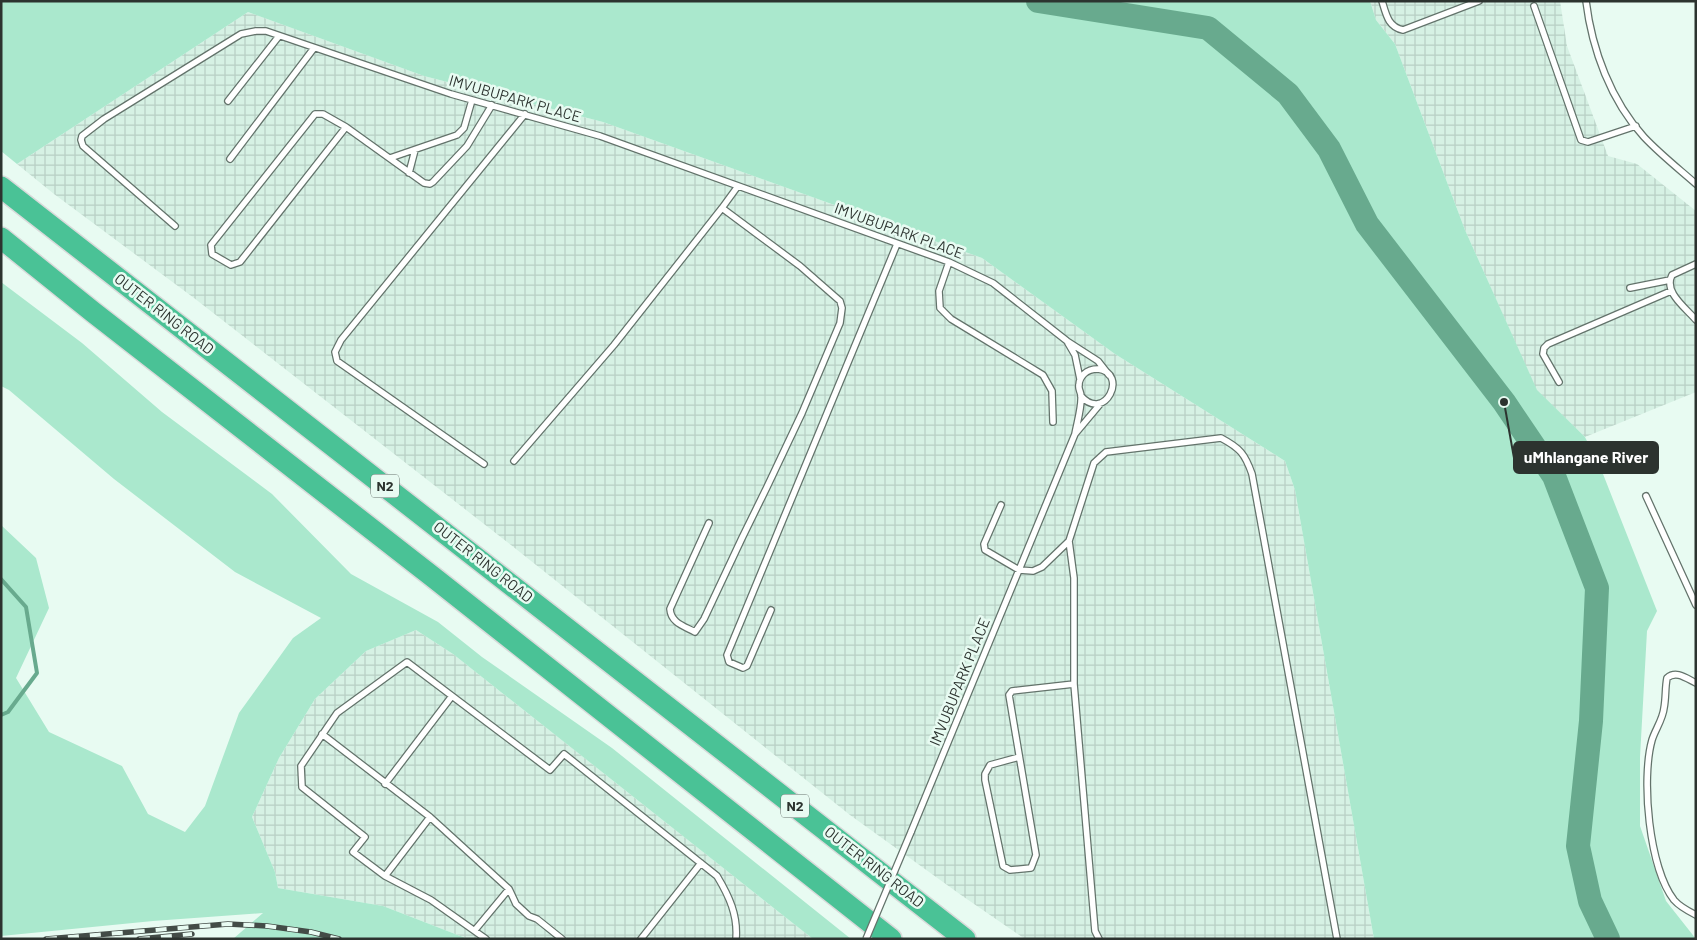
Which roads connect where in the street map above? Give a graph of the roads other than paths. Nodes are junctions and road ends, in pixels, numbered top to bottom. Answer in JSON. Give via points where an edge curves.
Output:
{"nodes":[{"id":1,"x":1382,"y":1,"type":"edge"},
{"id":2,"x":1479,"y":1,"type":"edge"},
{"id":3,"x":1586,"y":1,"type":"edge"},
{"id":4,"x":1534,"y":6,"type":"dead end"},
{"id":5,"x":279,"y":36,"type":"junction"},
{"id":6,"x":314,"y":48,"type":"junction"},
{"id":7,"x":472,"y":100,"type":"junction"},
{"id":8,"x":228,"y":101,"type":"dead end"},
{"id":9,"x":492,"y":105,"type":"junction"},
{"id":10,"x":525,"y":114,"type":"junction"},
{"id":11,"x":1636,"y":126,"type":"junction"},
{"id":12,"x":346,"y":127,"type":"junction"},
{"id":13,"x":414,"y":150,"type":"junction"},
{"id":14,"x":390,"y":158,"type":"junction"},
{"id":15,"x":230,"y":159,"type":"dead end"},
{"id":16,"x":409,"y":173,"type":"junction"},
{"id":17,"x":1696,"y":184,"type":"edge"},
{"id":18,"x":738,"y":186,"type":"junction"},
{"id":19,"x":1,"y":187,"type":"edge"},
{"id":20,"x":722,"y":208,"type":"junction"},
{"id":21,"x":175,"y":226,"type":"dead end"},
{"id":22,"x":1,"y":238,"type":"edge"},
{"id":23,"x":897,"y":244,"type":"junction"},
{"id":24,"x":949,"y":262,"type":"junction"},
{"id":25,"x":1696,"y":264,"type":"edge"},
{"id":26,"x":1670,"y":280,"type":"junction"},
{"id":27,"x":1630,"y":288,"type":"dead end"},
{"id":28,"x":1671,"y":291,"type":"junction"},
{"id":29,"x":1696,"y":320,"type":"edge"},
{"id":30,"x":1067,"y":341,"type":"junction"},
{"id":31,"x":1109,"y":375,"type":"junction"},
{"id":32,"x":1080,"y":379,"type":"junction"},
{"id":33,"x":1559,"y":382,"type":"dead end"},
{"id":34,"x":1081,"y":396,"type":"junction"},
{"id":35,"x":1101,"y":403,"type":"junction"},
{"id":36,"x":1053,"y":422,"type":"dead end"},
{"id":37,"x":1075,"y":434,"type":"junction"},
{"id":38,"x":514,"y":460,"type":"dead end"},
{"id":39,"x":484,"y":464,"type":"dead end"},
{"id":40,"x":1646,"y":496,"type":"dead end"},
{"id":41,"x":1001,"y":505,"type":"dead end"},
{"id":42,"x":709,"y":523,"type":"dead end"},
{"id":43,"x":1069,"y":541,"type":"junction"},
{"id":44,"x":1019,"y":570,"type":"junction"},
{"id":45,"x":1696,"y":605,"type":"edge"},
{"id":46,"x":771,"y":610,"type":"dead end"},
{"id":47,"x":1696,"y":683,"type":"edge"},
{"id":48,"x":1074,"y":684,"type":"junction"},
{"id":49,"x":452,"y":696,"type":"junction"},
{"id":50,"x":322,"y":734,"type":"junction"},
{"id":51,"x":1019,"y":757,"type":"junction"},
{"id":52,"x":385,"y":784,"type":"junction"},
{"id":53,"x":430,"y":817,"type":"junction"},
{"id":54,"x":701,"y":863,"type":"junction"},
{"id":55,"x":385,"y":876,"type":"junction"},
{"id":56,"x":509,"y":889,"type":"junction"},
{"id":57,"x":926,"y":908,"type":"junction"},
{"id":58,"x":1696,"y":915,"type":"edge"},
{"id":59,"x":475,"y":930,"type":"junction"},
{"id":60,"x":486,"y":939,"type":"edge"},
{"id":61,"x":562,"y":939,"type":"edge"},
{"id":62,"x":641,"y":939,"type":"edge"},
{"id":63,"x":736,"y":939,"type":"edge"},
{"id":64,"x":866,"y":939,"type":"edge"},
{"id":65,"x":891,"y":939,"type":"edge"},
{"id":66,"x":965,"y":939,"type":"edge"},
{"id":67,"x":977,"y":939,"type":"edge"},
{"id":68,"x":1099,"y":939,"type":"edge"},
{"id":69,"x":1337,"y":939,"type":"edge"}],
"edges":[{"from":1,"to":2,"type":"lane","via":[[1390,23],[1403,30]]},
{"from":3,"to":11,"type":"lane","via":[[1599,58],[1612,88]]},
{"from":4,"to":11,"type":"lane","via":[[1581,140],[1588,142]]},
{"from":5,"to":6,"type":"lane","name":"IMVUBUPARK PLACE"},
{"from":5,"to":8,"type":"lane"},
{"from":5,"to":21,"type":"lane","name":"IMVUBUPARK PLACE","via":[[266,31],[241,34],[82,136],[83,146]]},
{"from":6,"to":7,"type":"lane","name":"IMVUBUPARK PLACE"},
{"from":6,"to":15,"type":"lane"},
{"from":7,"to":9,"type":"lane","name":"IMVUBUPARK PLACE"},
{"from":7,"to":13,"type":"lane","via":[[464,128],[457,135]]},
{"from":9,"to":10,"type":"lane","name":"IMVUBUPARK PLACE"},
{"from":9,"to":16,"type":"lane","via":[[467,146],[433,182],[424,183]]},
{"from":10,"to":18,"type":"lane","name":"IMVUBUPARK PLACE","via":[[600,136]]},
{"from":10,"to":39,"type":"lane","via":[[341,340],[335,352],[336,361]]},
{"from":11,"to":17,"type":"lane"},
{"from":12,"to":12,"type":"lane","via":[[323,114],[315,114],[211,245],[212,254],[231,265],[240,262]]},
{"from":12,"to":14,"type":"lane"},
{"from":13,"to":14,"type":"lane"},
{"from":13,"to":16,"type":"lane"},
{"from":14,"to":16,"type":"lane"},
{"from":18,"to":20,"type":"lane"},
{"from":18,"to":23,"type":"lane","name":"IMVUBUPARK PLACE"},
{"from":19,"to":57,"type":"highway","name":"OUTER RING ROAD","number":"N2"},
{"from":20,"to":38,"type":"lane","via":[[614,345]]},
{"from":20,"to":42,"type":"lane","via":[[800,266],[840,301],[842,315],[768,487],[695,632],[674,621],[670,609]]},
{"from":22,"to":65,"type":"highway"},
{"from":23,"to":24,"type":"lane","name":"IMVUBUPARK PLACE"},
{"from":23,"to":46,"type":"lane","via":[[727,655],[729,662],[743,668],[747,666]]},
{"from":24,"to":30,"type":"lane","name":"IMVUBUPARK PLACE","via":[[992,283]]},
{"from":24,"to":36,"type":"lane","via":[[939,291],[940,308],[951,319],[1043,375],[1052,391]]},
{"from":25,"to":26,"type":"lane","via":[[1672,275]]},
{"from":26,"to":27,"type":"lane"},
{"from":26,"to":28,"type":"lane"},
{"from":28,"to":29,"type":"lane"},
{"from":28,"to":33,"type":"lane","via":[[1548,344],[1543,354]]},
{"from":30,"to":31,"type":"lane","name":"IMVUBUPARK PLACE","via":[[1098,361]]},
{"from":30,"to":32,"type":"lane","name":"IMVUBUPARK PLACE","via":[[1075,355]]},
{"from":31,"to":32,"type":"lane","via":[[1093,369]]},
{"from":31,"to":35,"type":"lane","name":"IMVUBUPARK PLACE","via":[[1113,391]]},
{"from":32,"to":34,"type":"lane","name":"IMVUBUPARK PLACE"},
{"from":34,"to":35,"type":"lane","via":[[1090,403]]},
{"from":34,"to":37,"type":"lane","name":"IMVUBUPARK PLACE"},
{"from":35,"to":37,"type":"lane","name":"IMVUBUPARK PLACE"},
{"from":37,"to":44,"type":"lane","name":"IMVUBUPARK PLACE"},
{"from":40,"to":45,"type":"lane"},
{"from":41,"to":44,"type":"lane","via":[[984,547],[987,552]]},
{"from":43,"to":44,"type":"lane","via":[[1042,567],[1033,571]]},
{"from":43,"to":48,"type":"lane","via":[[1074,578]]},
{"from":43,"to":69,"type":"lane","via":[[1094,463],[1106,452],[1221,438],[1232,443],[1246,458],[1252,474]]},
{"from":44,"to":64,"type":"lane","name":"IMVUBUPARK PLACE","bridge":true},
{"from":47,"to":58,"type":"lane","via":[[1677,674],[1667,678],[1664,710],[1652,741],[1648,810],[1656,857],[1668,890],[1674,900]]},
{"from":48,"to":51,"type":"lane","via":[[1010,693]]},
{"from":48,"to":68,"type":"lane"},
{"from":49,"to":50,"type":"lane","via":[[407,662],[337,713]]},
{"from":49,"to":52,"type":"lane"},
{"from":49,"to":54,"type":"lane","via":[[550,770],[564,754]]},
{"from":50,"to":52,"type":"lane"},
{"from":50,"to":55,"type":"lane","via":[[300,766],[302,787],[365,837],[352,852]]},
{"from":51,"to":51,"type":"lane","via":[[990,765],[984,780],[1003,866],[1010,870],[1031,868],[1036,855]]},
{"from":52,"to":53,"type":"lane"},
{"from":53,"to":55,"type":"lane"},
{"from":53,"to":56,"type":"lane"},
{"from":54,"to":62,"type":"lane"},
{"from":54,"to":63,"type":"lane","via":[[717,876],[729,895]]},
{"from":55,"to":59,"type":"lane","via":[[431,900]]},
{"from":56,"to":59,"type":"lane"},
{"from":56,"to":61,"type":"lane","via":[[516,904]]},
{"from":57,"to":66,"type":"highway","name":"OUTER RING ROAD","number":"N2"},
{"from":57,"to":67,"type":"highway"},
{"from":59,"to":60,"type":"lane"}]}
